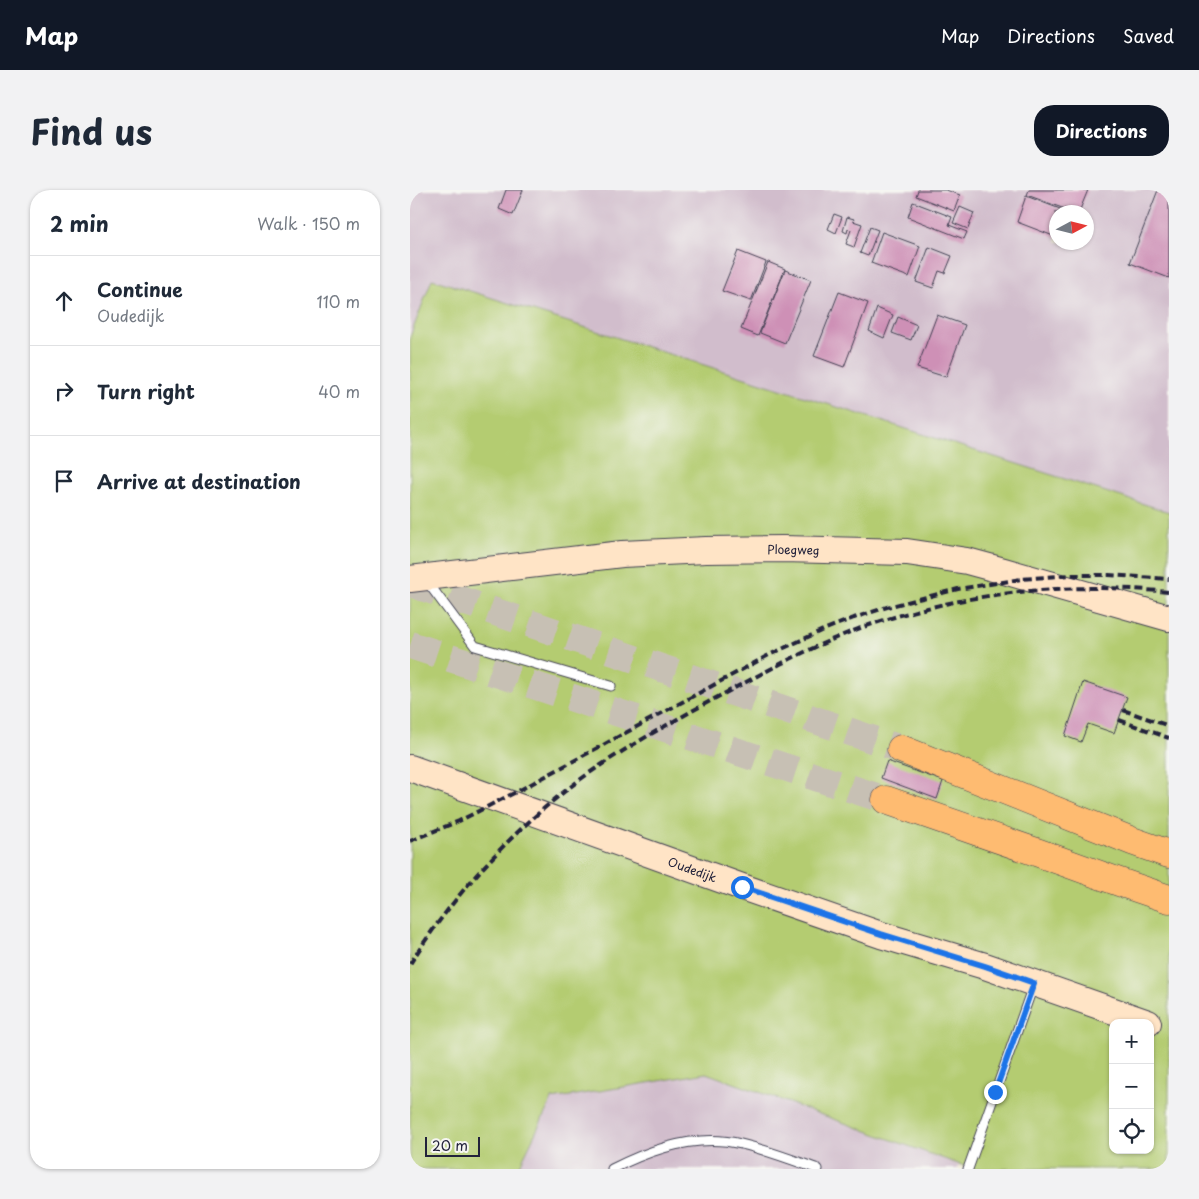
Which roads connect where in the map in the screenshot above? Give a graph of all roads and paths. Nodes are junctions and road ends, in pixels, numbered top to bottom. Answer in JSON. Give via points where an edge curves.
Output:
{"nodes":[{"id":1,"x":417,"y":579,"type":"edge"},
{"id":2,"x":1169,"y":617,"type":"edge"},
{"id":3,"x":611,"y":686,"type":"dead end"},
{"id":4,"x":900,"y":748,"type":"tunnel mouth"},
{"id":5,"x":410,"y":768,"type":"edge"},
{"id":6,"x":886,"y":800,"type":"tunnel mouth"},
{"id":7,"x":1169,"y":854,"type":"edge"},
{"id":8,"x":1169,"y":899,"type":"edge"},
{"id":9,"x":1034,"y":983,"type":"junction"},
{"id":10,"x":1138,"y":1019,"type":"edge"},
{"id":11,"x":1154,"y":1025,"type":"edge"},
{"id":12,"x":1169,"y":1030,"type":"edge"},
{"id":13,"x":612,"y":1169,"type":"edge"},
{"id":14,"x":818,"y":1169,"type":"edge"},
{"id":15,"x":968,"y":1169,"type":"edge"}],
"edges":[{"from":1,"to":2,"type":"street","name":"Ploegweg","via":[[622,554],[783,549],[907,552],[976,564]]},
{"from":1,"to":3,"type":"lane","via":[[475,646]]},
{"from":4,"to":7,"type":"highway"},
{"from":5,"to":9,"type":"street","name":"Oudedijk","via":[[742,887]]},
{"from":6,"to":8,"type":"highway"},
{"from":9,"to":10,"type":"street","name":"Oudedijk"},
{"from":9,"to":15,"type":"lane"},
{"from":11,"to":12,"type":"street","name":"Oudedijk"},
{"from":13,"to":14,"type":"lane","via":[[661,1148],[710,1140],[741,1144]]}]}
